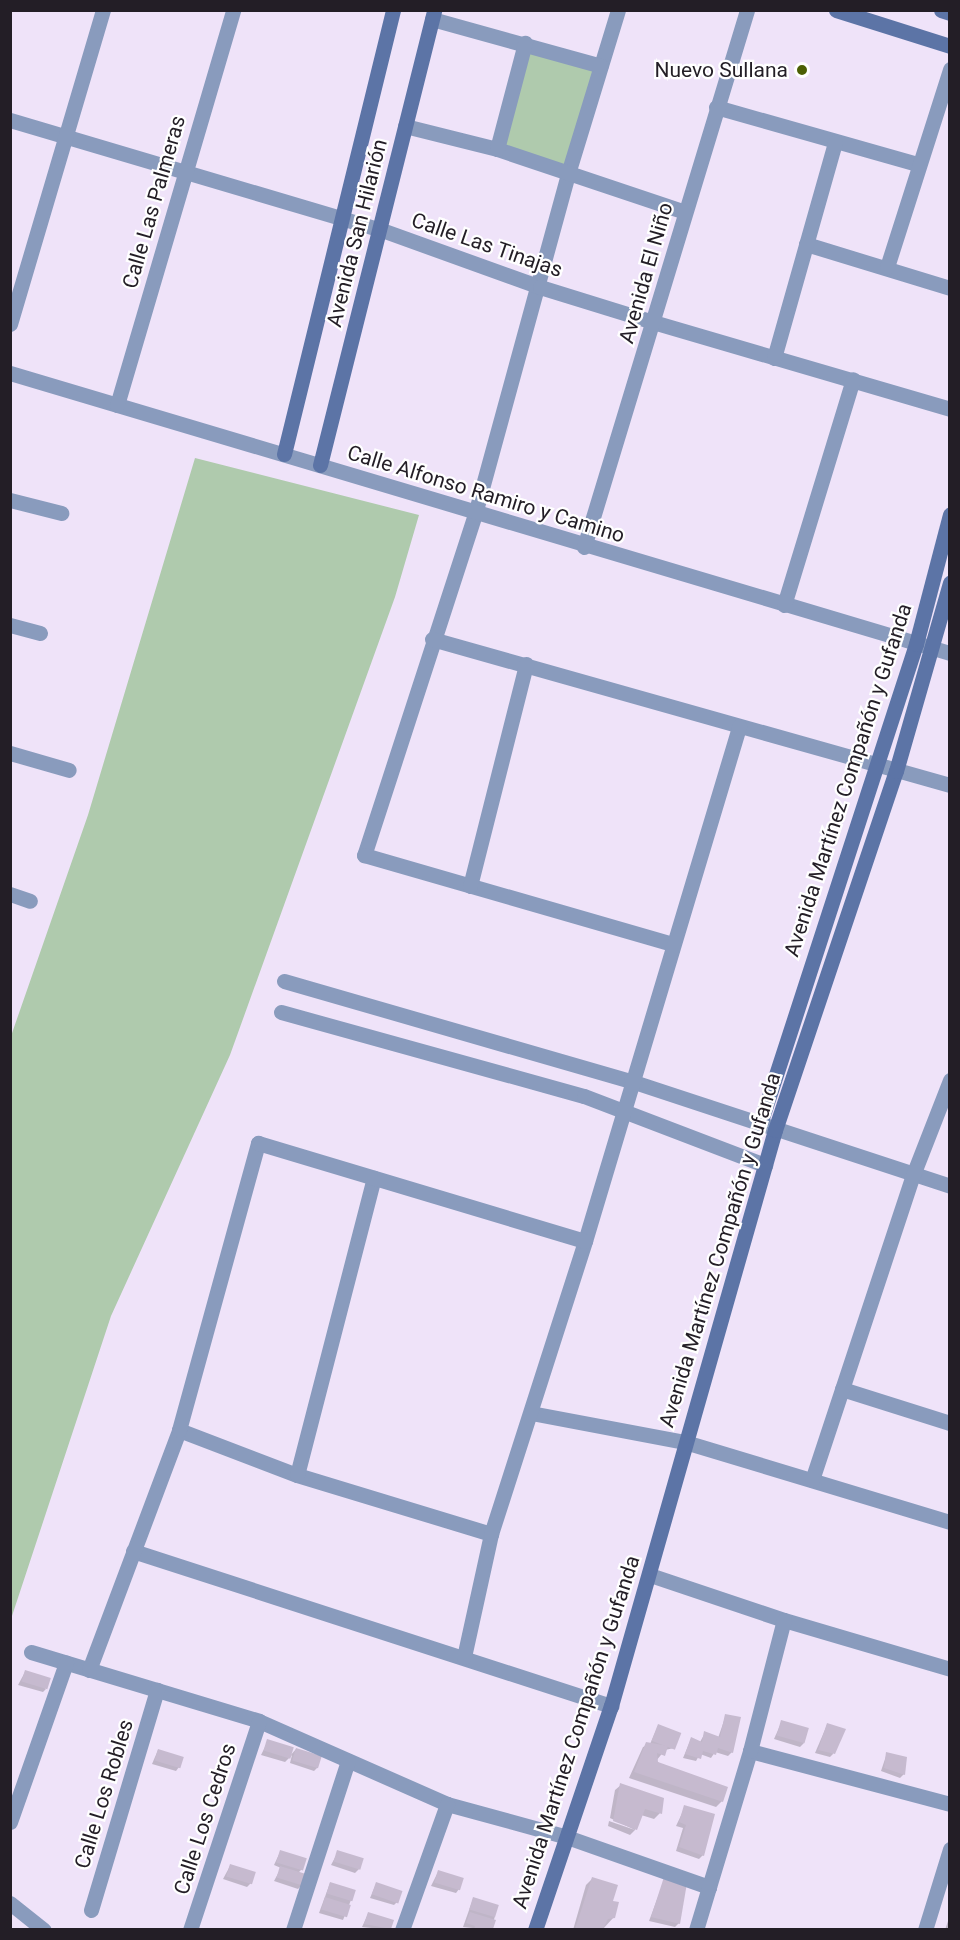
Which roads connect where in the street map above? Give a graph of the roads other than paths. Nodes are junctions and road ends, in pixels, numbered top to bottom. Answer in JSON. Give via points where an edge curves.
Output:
{"nodes":[{"id":1,"x":103,"y":10,"type":"edge"},
{"id":2,"x":233,"y":10,"type":"edge"},
{"id":3,"x":393,"y":10,"type":"edge"},
{"id":4,"x":618,"y":10,"type":"edge"},
{"id":5,"x":747,"y":10,"type":"edge"},
{"id":6,"x":836,"y":10,"type":"edge"},
{"id":7,"x":941,"y":10,"type":"edge"},
{"id":8,"x":950,"y":13,"type":"edge"},
{"id":9,"x":433,"y":15,"type":"edge"},
{"id":10,"x":525,"y":43,"type":"junction"},
{"id":11,"x":950,"y":46,"type":"edge"},
{"id":12,"x":601,"y":66,"type":"junction"},
{"id":13,"x":950,"y":69,"type":"edge"},
{"id":14,"x":716,"y":107,"type":"junction"},
{"id":15,"x":10,"y":120,"type":"edge"},
{"id":16,"x":405,"y":126,"type":"junction"},
{"id":17,"x":65,"y":136,"type":"junction"},
{"id":18,"x":835,"y":142,"type":"junction"},
{"id":19,"x":497,"y":149,"type":"junction"},
{"id":20,"x":918,"y":164,"type":"junction"},
{"id":21,"x":185,"y":171,"type":"junction"},
{"id":22,"x":568,"y":174,"type":"junction"},
{"id":23,"x":686,"y":212,"type":"junction"},
{"id":24,"x":342,"y":218,"type":"junction"},
{"id":25,"x":379,"y":229,"type":"junction"},
{"id":26,"x":806,"y":244,"type":"junction"},
{"id":27,"x":887,"y":267,"type":"junction"},
{"id":28,"x":540,"y":287,"type":"junction"},
{"id":29,"x":950,"y":288,"type":"edge"},
{"id":30,"x":653,"y":322,"type":"junction"},
{"id":31,"x":10,"y":324,"type":"edge"},
{"id":32,"x":774,"y":358,"type":"junction"},
{"id":33,"x":10,"y":373,"type":"edge"},
{"id":34,"x":853,"y":379,"type":"junction"},
{"id":35,"x":117,"y":405,"type":"junction"},
{"id":36,"x":950,"y":409,"type":"edge"},
{"id":37,"x":284,"y":454,"type":"junction"},
{"id":38,"x":321,"y":465,"type":"junction"},
{"id":39,"x":10,"y":500,"type":"edge"},
{"id":40,"x":476,"y":511,"type":"junction"},
{"id":41,"x":61,"y":513,"type":"dead end"},
{"id":42,"x":950,"y":514,"type":"edge"},
{"id":43,"x":584,"y":547,"type":"junction"},
{"id":44,"x":950,"y":583,"type":"edge"},
{"id":45,"x":784,"y":605,"type":"junction"},
{"id":46,"x":10,"y":625,"type":"edge"},
{"id":47,"x":39,"y":633,"type":"dead end"},
{"id":48,"x":432,"y":639,"type":"junction"},
{"id":49,"x":916,"y":644,"type":"junction"},
{"id":50,"x":931,"y":648,"type":"junction"},
{"id":51,"x":950,"y":653,"type":"edge"},
{"id":52,"x":526,"y":664,"type":"junction"},
{"id":53,"x":739,"y":727,"type":"junction"},
{"id":54,"x":10,"y":753,"type":"edge"},
{"id":55,"x":877,"y":766,"type":"junction"},
{"id":56,"x":69,"y":770,"type":"dead end"},
{"id":57,"x":896,"y":771,"type":"junction"},
{"id":58,"x":950,"y":785,"type":"edge"},
{"id":59,"x":470,"y":886,"type":"junction"},
{"id":60,"x":10,"y":894,"type":"edge"},
{"id":61,"x":30,"y":901,"type":"dead end"},
{"id":62,"x":672,"y":944,"type":"junction"},
{"id":63,"x":284,"y":981,"type":"dead end"},
{"id":64,"x":281,"y":1012,"type":"dead end"},
{"id":65,"x":950,"y":1080,"type":"edge"},
{"id":66,"x":631,"y":1081,"type":"junction"},
{"id":67,"x":623,"y":1110,"type":"junction"},
{"id":68,"x":760,"y":1124,"type":"junction"},
{"id":69,"x":775,"y":1130,"type":"junction"},
{"id":70,"x":765,"y":1165,"type":"junction"},
{"id":71,"x":913,"y":1175,"type":"junction"},
{"id":72,"x":374,"y":1178,"type":"junction"},
{"id":73,"x":950,"y":1186,"type":"edge"},
{"id":74,"x":585,"y":1241,"type":"junction"},
{"id":75,"x":842,"y":1389,"type":"junction"},
{"id":76,"x":531,"y":1413,"type":"junction"},
{"id":77,"x":950,"y":1424,"type":"edge"},
{"id":78,"x":179,"y":1430,"type":"junction"},
{"id":79,"x":685,"y":1442,"type":"junction"},
{"id":80,"x":297,"y":1475,"type":"junction"},
{"id":81,"x":812,"y":1480,"type":"junction"},
{"id":82,"x":950,"y":1522,"type":"edge"},
{"id":83,"x":491,"y":1534,"type":"junction"},
{"id":84,"x":133,"y":1551,"type":"junction"},
{"id":85,"x":650,"y":1575,"type":"junction"},
{"id":86,"x":784,"y":1620,"type":"junction"},
{"id":87,"x":31,"y":1652,"type":"dead end"},
{"id":88,"x":464,"y":1657,"type":"junction"},
{"id":89,"x":66,"y":1663,"type":"junction"},
{"id":90,"x":950,"y":1669,"type":"edge"},
{"id":91,"x":89,"y":1670,"type":"junction"},
{"id":92,"x":157,"y":1690,"type":"junction"},
{"id":93,"x":611,"y":1706,"type":"junction"},
{"id":94,"x":259,"y":1721,"type":"junction"},
{"id":95,"x":750,"y":1751,"type":"junction"},
{"id":96,"x":348,"y":1761,"type":"junction"},
{"id":97,"x":447,"y":1804,"type":"junction"},
{"id":98,"x":950,"y":1804,"type":"edge"},
{"id":99,"x":10,"y":1822,"type":"edge"},
{"id":100,"x":564,"y":1836,"type":"junction"},
{"id":101,"x":950,"y":1849,"type":"edge"},
{"id":102,"x":709,"y":1887,"type":"junction"},
{"id":103,"x":10,"y":1903,"type":"edge"},
{"id":104,"x":91,"y":1910,"type":"dead end"},
{"id":105,"x":44,"y":1929,"type":"edge"},
{"id":106,"x":190,"y":1929,"type":"edge"},
{"id":107,"x":293,"y":1929,"type":"edge"},
{"id":108,"x":402,"y":1929,"type":"edge"},
{"id":109,"x":535,"y":1929,"type":"edge"},
{"id":110,"x":696,"y":1929,"type":"edge"},
{"id":111,"x":925,"y":1929,"type":"edge"}],
"edges":[{"from":1,"to":17,"type":"street"},
{"from":2,"to":21,"type":"street","name":"Calle Las Palmeras"},
{"from":3,"to":24,"type":"street","name":"Avenida San Hilarión"},
{"from":4,"to":12,"type":"street"},
{"from":5,"to":14,"type":"street","name":"Avenida El Niño"},
{"from":6,"to":11,"type":"street"},
{"from":7,"to":8,"type":"street"},
{"from":9,"to":10,"type":"street"},
{"from":9,"to":16,"type":"street","name":"Avenida San Hilarión"},
{"from":10,"to":12,"type":"street"},
{"from":10,"to":19,"type":"street"},
{"from":12,"to":22,"type":"street"},
{"from":13,"to":20,"type":"street"},
{"from":14,"to":18,"type":"street"},
{"from":14,"to":23,"type":"street","name":"Avenida El Niño"},
{"from":15,"to":17,"type":"street","name":"Calle Las Tinajas"},
{"from":16,"to":19,"type":"street"},
{"from":16,"to":25,"type":"street","name":"Avenida San Hilarión"},
{"from":17,"to":21,"type":"street","name":"Calle Las Tinajas"},
{"from":17,"to":31,"type":"street"},
{"from":18,"to":20,"type":"street"},
{"from":18,"to":26,"type":"street"},
{"from":19,"to":22,"type":"street"},
{"from":20,"to":27,"type":"street"},
{"from":21,"to":24,"type":"street","name":"Calle Las Tinajas"},
{"from":21,"to":35,"type":"street","name":"Calle Las Palmeras"},
{"from":22,"to":23,"type":"street"},
{"from":22,"to":28,"type":"street"},
{"from":23,"to":30,"type":"street","name":"Avenida El Niño"},
{"from":24,"to":25,"type":"street","name":"Calle Las Tinajas"},
{"from":24,"to":37,"type":"street","name":"Avenida San Hilarión"},
{"from":25,"to":28,"type":"street","name":"Calle Las Tinajas"},
{"from":25,"to":38,"type":"street","name":"Avenida San Hilarión"},
{"from":26,"to":27,"type":"street"},
{"from":26,"to":32,"type":"street"},
{"from":27,"to":29,"type":"street"},
{"from":28,"to":30,"type":"street","name":"Calle Las Tinajas"},
{"from":28,"to":40,"type":"street"},
{"from":30,"to":32,"type":"street","name":"Calle Las Tinajas"},
{"from":30,"to":43,"type":"street","name":"Avenida El Niño"},
{"from":32,"to":34,"type":"street","name":"Calle Las Tinajas"},
{"from":33,"to":35,"type":"street","name":"Calle Alfonso Ramiro y Camino"},
{"from":34,"to":36,"type":"street","name":"Calle Las Tinajas"},
{"from":34,"to":45,"type":"street"},
{"from":35,"to":37,"type":"street","name":"Calle Alfonso Ramiro y Camino"},
{"from":37,"to":38,"type":"street","name":"Calle Alfonso Ramiro y Camino"},
{"from":38,"to":40,"type":"street","name":"Calle Alfonso Ramiro y Camino"},
{"from":39,"to":41,"type":"street"},
{"from":40,"to":43,"type":"street","name":"Calle Alfonso Ramiro y Camino"},
{"from":40,"to":48,"type":"street"},
{"from":42,"to":49,"type":"street","name":"Avenida Martínez Compañón y Gufanda"},
{"from":43,"to":45,"type":"street","name":"Calle Alfonso Ramiro y Camino"},
{"from":44,"to":50,"type":"street","name":"Avenida Martínez Compañón y Gufanda"},
{"from":45,"to":49,"type":"street","name":"Calle Alfonso Ramiro y Camino"},
{"from":46,"to":47,"type":"street"},
{"from":48,"to":52,"type":"street"},
{"from":48,"to":59,"type":"street","via":[[364,855]]},
{"from":49,"to":50,"type":"street","name":"Calle Alfonso Ramiro y Camino"},
{"from":49,"to":55,"type":"street","name":"Avenida Martínez Compañón y Gufanda"},
{"from":50,"to":51,"type":"street","name":"Calle Alfonso Ramiro y Camino"},
{"from":50,"to":57,"type":"street","name":"Avenida Martínez Compañón y Gufanda"},
{"from":52,"to":53,"type":"street"},
{"from":52,"to":59,"type":"street"},
{"from":53,"to":55,"type":"street"},
{"from":53,"to":62,"type":"street"},
{"from":54,"to":56,"type":"street"},
{"from":55,"to":57,"type":"street"},
{"from":55,"to":68,"type":"street","name":"Avenida Martínez Compañón y Gufanda"},
{"from":57,"to":58,"type":"street"},
{"from":57,"to":69,"type":"street","name":"Avenida Martínez Compañón y Gufanda"},
{"from":59,"to":62,"type":"street"},
{"from":60,"to":61,"type":"street"},
{"from":62,"to":66,"type":"street"},
{"from":63,"to":66,"type":"street"},
{"from":64,"to":67,"type":"street"},
{"from":65,"to":71,"type":"street"},
{"from":66,"to":67,"type":"street"},
{"from":66,"to":68,"type":"street"},
{"from":67,"to":70,"type":"street"},
{"from":67,"to":74,"type":"street"},
{"from":68,"to":69,"type":"street"},
{"from":69,"to":70,"type":"street","name":"Avenida Martínez Compañón y Gufanda"},
{"from":69,"to":71,"type":"street"},
{"from":70,"to":79,"type":"street","name":"Avenida Martínez Compañón y Gufanda"},
{"from":71,"to":73,"type":"street"},
{"from":71,"to":75,"type":"street"},
{"from":72,"to":74,"type":"street"},
{"from":72,"to":78,"type":"street","via":[[258,1143]]},
{"from":72,"to":80,"type":"street"},
{"from":74,"to":76,"type":"street"},
{"from":75,"to":77,"type":"street"},
{"from":75,"to":81,"type":"street"},
{"from":76,"to":79,"type":"street"},
{"from":76,"to":83,"type":"street"},
{"from":78,"to":80,"type":"street"},
{"from":78,"to":84,"type":"street"},
{"from":79,"to":81,"type":"street"},
{"from":79,"to":85,"type":"street","name":"Avenida Martínez Compañón y Gufanda"},
{"from":80,"to":83,"type":"street"},
{"from":81,"to":82,"type":"street"},
{"from":83,"to":88,"type":"street"},
{"from":84,"to":88,"type":"street"},
{"from":84,"to":91,"type":"street"},
{"from":85,"to":86,"type":"street"},
{"from":85,"to":93,"type":"street","name":"Avenida Martínez Compañón y Gufanda"},
{"from":86,"to":90,"type":"street"},
{"from":86,"to":95,"type":"street"},
{"from":87,"to":89,"type":"street"},
{"from":88,"to":93,"type":"street"},
{"from":89,"to":91,"type":"street"},
{"from":89,"to":99,"type":"street"},
{"from":91,"to":92,"type":"street"},
{"from":92,"to":94,"type":"street"},
{"from":92,"to":104,"type":"street","name":"Calle Los Robles"},
{"from":93,"to":100,"type":"street","name":"Avenida Martínez Compañón y Gufanda"},
{"from":94,"to":96,"type":"street"},
{"from":94,"to":106,"type":"street","name":"Calle Los Cedros"},
{"from":95,"to":98,"type":"street"},
{"from":95,"to":102,"type":"street"},
{"from":96,"to":97,"type":"street"},
{"from":96,"to":107,"type":"street"},
{"from":97,"to":100,"type":"street"},
{"from":97,"to":108,"type":"street"},
{"from":100,"to":102,"type":"street"},
{"from":100,"to":109,"type":"street","name":"Avenida Martínez Compañón y Gufanda"},
{"from":101,"to":111,"type":"street"},
{"from":102,"to":110,"type":"street"},
{"from":103,"to":105,"type":"street"}]}
